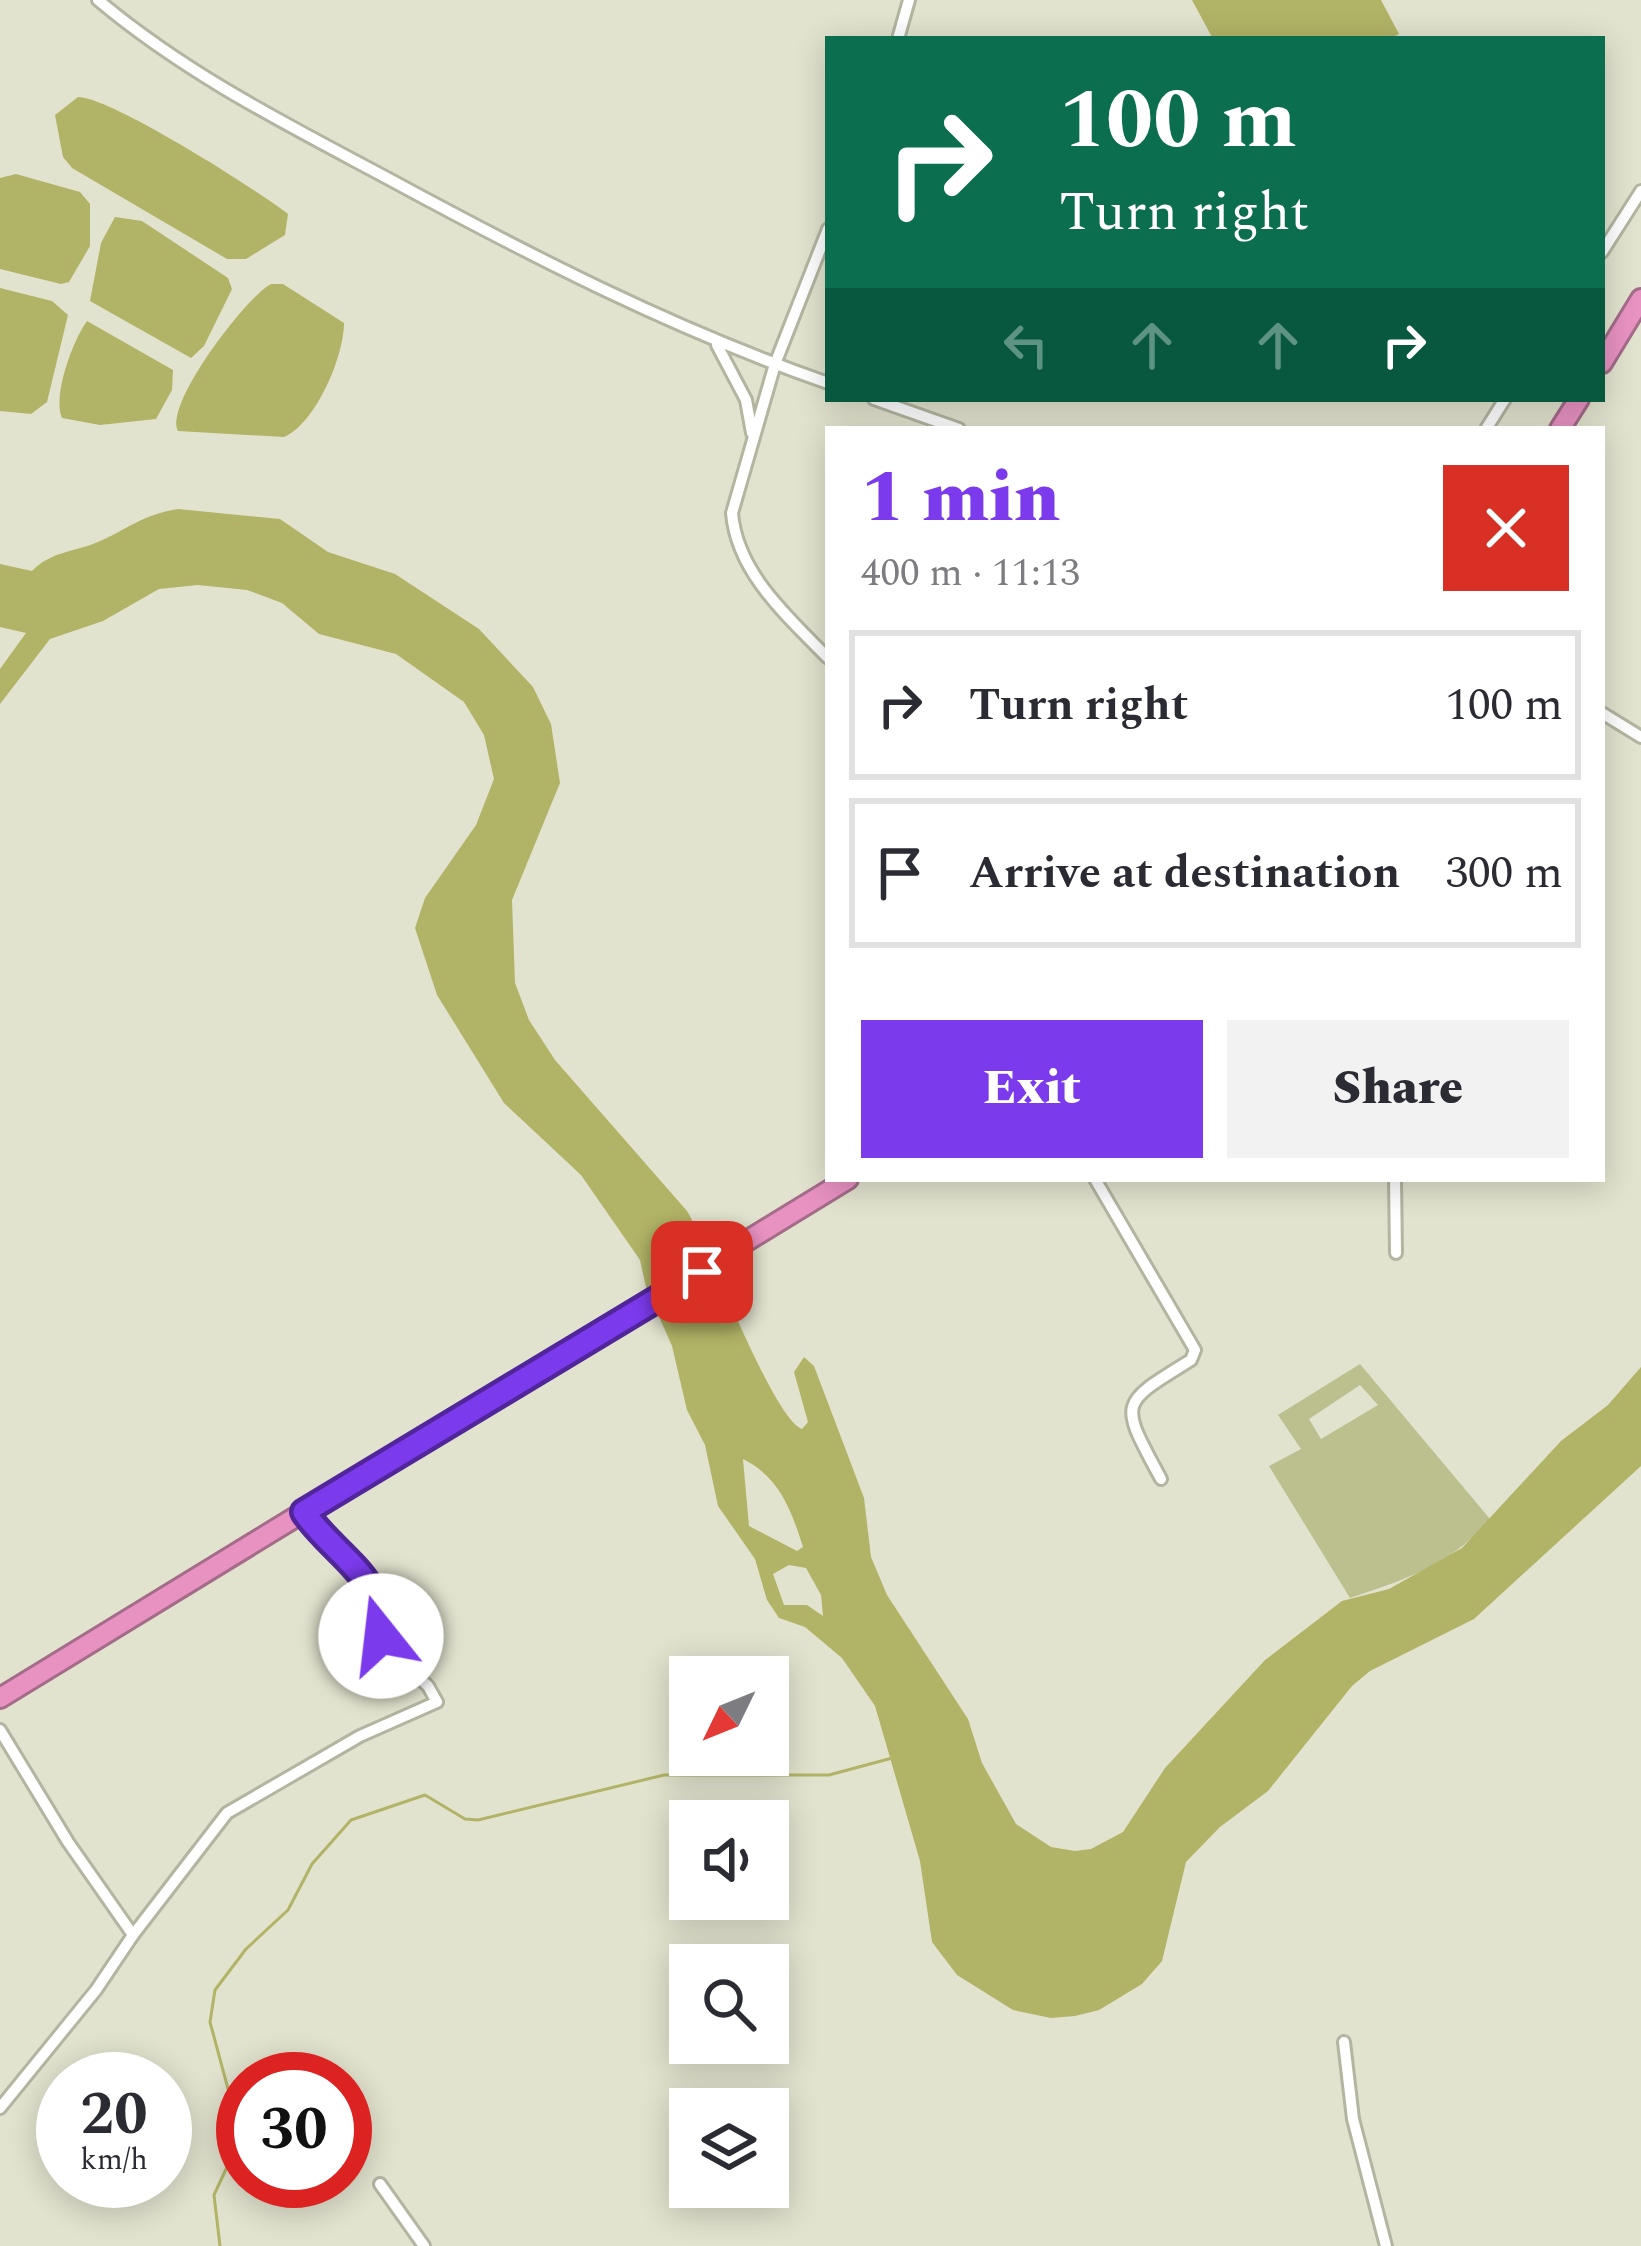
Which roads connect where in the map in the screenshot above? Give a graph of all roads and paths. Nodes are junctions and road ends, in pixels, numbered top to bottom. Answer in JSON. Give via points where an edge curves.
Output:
{"nodes":[{"id":1,"x":98,"y":0,"type":"edge"},
{"id":2,"x":909,"y":0,"type":"edge"},
{"id":3,"x":899,"y":36,"type":"edge"},
{"id":4,"x":1641,"y":191,"type":"edge"},
{"id":5,"x":825,"y":237,"type":"edge"},
{"id":6,"x":1605,"y":247,"type":"edge"},
{"id":7,"x":1641,"y":299,"type":"edge"},
{"id":8,"x":716,"y":344,"type":"junction"},
{"id":9,"x":1605,"y":358,"type":"edge"},
{"id":10,"x":775,"y":364,"type":"junction"},
{"id":11,"x":825,"y":382,"type":"edge"},
{"id":12,"x":882,"y":402,"type":"edge"},
{"id":13,"x":950,"y":426,"type":"edge"},
{"id":14,"x":753,"y":436,"type":"junction"},
{"id":15,"x":825,"y":655,"type":"edge"},
{"id":16,"x":1605,"y":715,"type":"edge"},
{"id":17,"x":1641,"y":737,"type":"edge"},
{"id":18,"x":843,"y":1182,"type":"edge"},
{"id":19,"x":1097,"y":1182,"type":"edge"},
{"id":20,"x":1395,"y":1182,"type":"edge"},
{"id":21,"x":1396,"y":1252,"type":"dead end"},
{"id":22,"x":1161,"y":1479,"type":"dead end"},
{"id":23,"x":304,"y":1512,"type":"junction"},
{"id":24,"x":0,"y":1698,"type":"edge"},
{"id":25,"x":0,"y":1730,"type":"edge"},
{"id":26,"x":133,"y":1935,"type":"junction"},
{"id":27,"x":1344,"y":2042,"type":"dead end"},
{"id":28,"x":0,"y":2108,"type":"edge"},
{"id":29,"x":380,"y":2184,"type":"dead end"},
{"id":30,"x":424,"y":2246,"type":"edge"},
{"id":31,"x":1386,"y":2246,"type":"edge"}],
"edges":[{"from":1,"to":8,"type":"street","via":[[227,92]]},
{"from":2,"to":3,"type":"street"},
{"from":4,"to":6,"type":"street"},
{"from":5,"to":10,"type":"street"},
{"from":7,"to":9,"type":"highway"},
{"from":8,"to":10,"type":"street"},
{"from":8,"to":14,"type":"street","via":[[746,400]]},
{"from":10,"to":11,"type":"street"},
{"from":10,"to":14,"type":"street"},
{"from":12,"to":13,"type":"street"},
{"from":14,"to":15,"type":"street","via":[[732,513],[734,535],[759,582]]},
{"from":16,"to":17,"type":"street"},
{"from":18,"to":23,"type":"highway"},
{"from":19,"to":22,"type":"street","via":[[1195,1350],[1130,1406]]},
{"from":20,"to":21,"type":"street"},
{"from":23,"to":24,"type":"highway"},
{"from":23,"to":26,"type":"street","via":[[358,1568],[383,1609],[384,1645],[437,1702],[226,1813]]},
{"from":25,"to":26,"type":"street"},
{"from":26,"to":28,"type":"street"},
{"from":27,"to":31,"type":"street"},
{"from":29,"to":30,"type":"street"}]}
